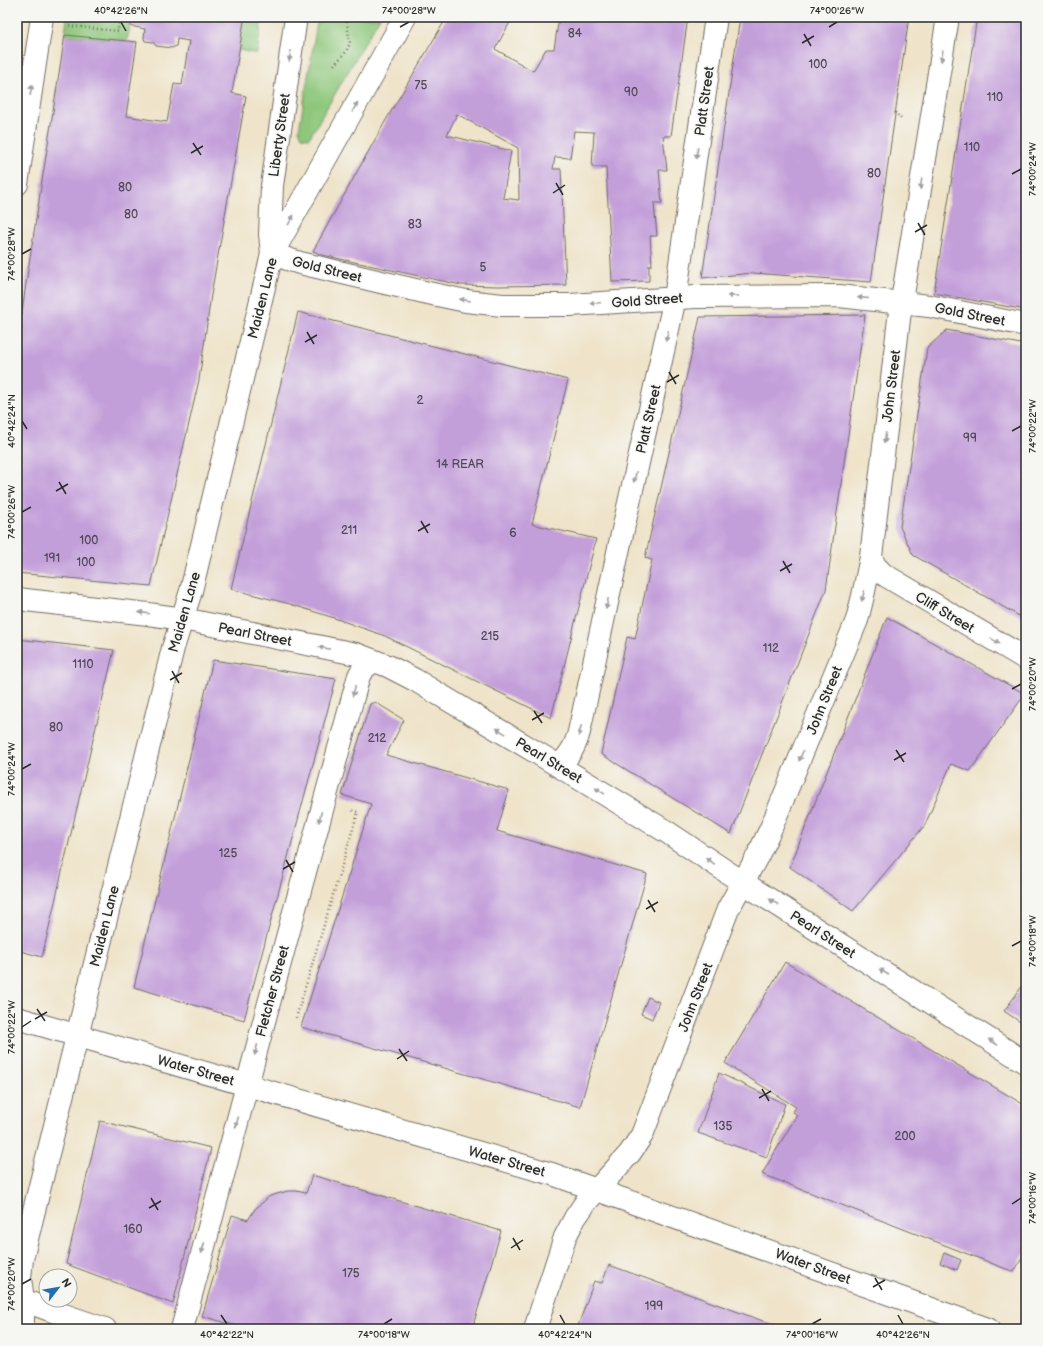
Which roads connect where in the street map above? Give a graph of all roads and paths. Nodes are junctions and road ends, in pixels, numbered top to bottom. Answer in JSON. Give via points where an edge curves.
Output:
{"nodes":[{"id":1,"x":42,"y":17,"type":"edge"},
{"id":2,"x":120,"y":17,"type":"edge"},
{"id":3,"x":296,"y":17,"type":"edge"},
{"id":4,"x":346,"y":17,"type":"edge"},
{"id":5,"x":405,"y":17,"type":"edge"},
{"id":6,"x":716,"y":17,"type":"edge"},
{"id":7,"x":948,"y":17,"type":"edge"},
{"id":8,"x":66,"y":25,"type":"dead end"},
{"id":9,"x":334,"y":65,"type":"dead end"},
{"id":10,"x":895,"y":112,"type":"dead end"},
{"id":11,"x":902,"y":120,"type":"dead end"},
{"id":12,"x":17,"y":184,"type":"edge"},
{"id":13,"x":272,"y":254,"type":"junction"},
{"id":14,"x":675,"y":298,"type":"junction"},
{"id":15,"x":902,"y":302,"type":"junction"},
{"id":16,"x":1026,"y":325,"type":"edge"},
{"id":17,"x":871,"y":557,"type":"junction"},
{"id":18,"x":17,"y":599,"type":"edge"},
{"id":19,"x":183,"y":619,"type":"junction"},
{"id":20,"x":1026,"y":659,"type":"edge"},
{"id":21,"x":375,"y":661,"type":"junction"},
{"id":22,"x":559,"y":766,"type":"junction"},
{"id":23,"x":350,"y":809,"type":"dead end"},
{"id":24,"x":742,"y":882,"type":"junction"},
{"id":25,"x":17,"y":1018,"type":"edge"},
{"id":26,"x":296,"y":1018,"type":"dead end"},
{"id":27,"x":77,"y":1035,"type":"junction"},
{"id":28,"x":1026,"y":1063,"type":"edge"},
{"id":29,"x":247,"y":1085,"type":"junction"},
{"id":30,"x":596,"y":1189,"type":"junction"},
{"id":31,"x":20,"y":1299,"type":"edge"},
{"id":32,"x":23,"y":1329,"type":"edge"},
{"id":33,"x":105,"y":1329,"type":"edge"},
{"id":34,"x":182,"y":1329,"type":"edge"},
{"id":35,"x":535,"y":1329,"type":"edge"},
{"id":36,"x":988,"y":1329,"type":"edge"}],
"edges":[{"from":12,"to":1,"type":"street","one_way":true},
{"from":2,"to":8,"type":"path","via":[[118,32]]},
{"from":3,"to":13,"type":"street","name":"Liberty Street","one_way":true,"via":[[272,186]]},
{"from":4,"to":9,"type":"path","via":[[350,43],[346,52]]},
{"from":13,"to":5,"type":"street","name":"Maiden Lane","one_way":true},
{"from":6,"to":14,"type":"street","name":"Platt Street","one_way":true},
{"from":7,"to":15,"type":"street","name":"John Street","one_way":true},
{"from":10,"to":11,"type":"path"},
{"from":14,"to":13,"type":"street","name":"Gold Street","one_way":true,"via":[[570,305],[502,305],[428,294]]},
{"from":13,"to":19,"type":"street","name":"Maiden Lane"},
{"from":15,"to":14,"type":"street","name":"Gold Street","one_way":true,"via":[[839,296]]},
{"from":14,"to":22,"type":"street","name":"Platt Street","one_way":true,"via":[[576,745]]},
{"from":15,"to":16,"type":"street","name":"Gold Street"},
{"from":15,"to":17,"type":"street","name":"John Street","one_way":true},
{"from":17,"to":20,"type":"street","name":"Cliff Street","one_way":true,"via":[[883,574]]},
{"from":17,"to":24,"type":"street","name":"John Street","one_way":true,"via":[[857,620],[771,828]]},
{"from":19,"to":18,"type":"street","name":"Pearl Street","one_way":true},
{"from":21,"to":19,"type":"street","name":"Pearl Street","one_way":true,"via":[[356,654]]},
{"from":19,"to":27,"type":"street","name":"Maiden Lane","via":[[173,648]]},
{"from":22,"to":21,"type":"street","name":"Pearl Street","one_way":true,"via":[[415,680]]},
{"from":21,"to":29,"type":"street","name":"Fletcher Street","one_way":true,"via":[[359,674]]},
{"from":24,"to":22,"type":"street","name":"Pearl Street","one_way":true,"via":[[667,832]]},
{"from":23,"to":26,"type":"path","via":[[358,812]]},
{"from":28,"to":24,"type":"street","name":"Pearl Street","one_way":true},
{"from":24,"to":30,"type":"street","name":"John Street","via":[[728,909],[642,1135],[630,1153]]},
{"from":25,"to":27,"type":"street","name":"Water Street"},
{"from":27,"to":29,"type":"street","name":"Water Street"},
{"from":27,"to":31,"type":"street","name":"Maiden Lane","via":[[22,1259]]},
{"from":29,"to":30,"type":"street","name":"Water Street"},
{"from":29,"to":34,"type":"street","name":"Fletcher Street","one_way":true},
{"from":30,"to":35,"type":"street","name":"John Street","via":[[565,1237]]},
{"from":30,"to":36,"type":"street","name":"Water Street"},
{"from":31,"to":32,"type":"street","name":"Maiden Lane"},
{"from":31,"to":33,"type":"street"}]}
